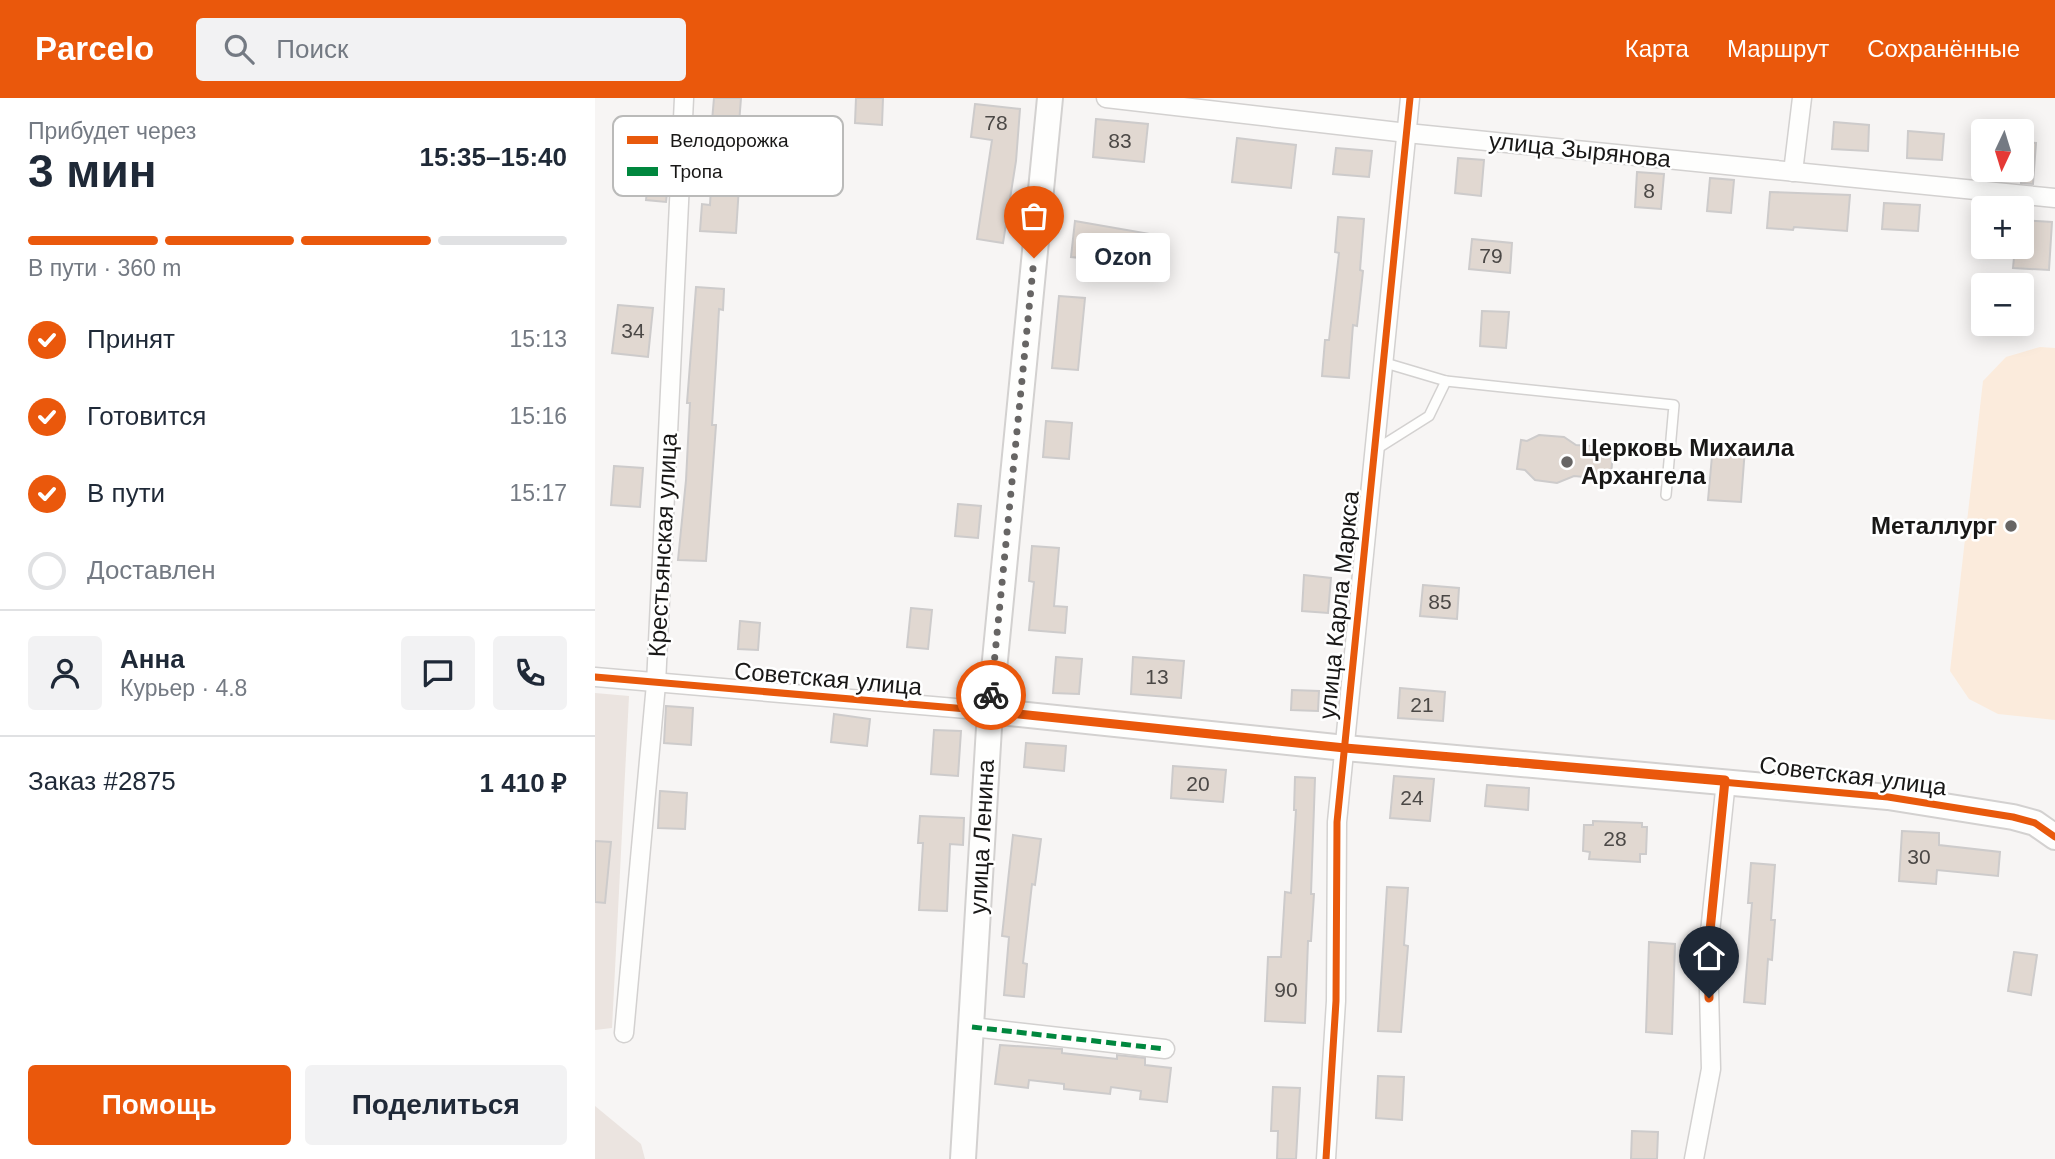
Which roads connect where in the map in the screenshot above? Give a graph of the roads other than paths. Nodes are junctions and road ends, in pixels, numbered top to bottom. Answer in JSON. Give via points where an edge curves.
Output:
{"nodes":[{"id":1,"x":684,"y":98,"type":"edge"},
{"id":2,"x":1050,"y":98,"type":"edge"},
{"id":3,"x":1106,"y":98,"type":"edge"},
{"id":4,"x":1411,"y":98,"type":"edge"},
{"id":5,"x":1802,"y":98,"type":"edge"},
{"id":6,"x":683,"y":116,"type":"edge"},
{"id":7,"x":1407,"y":133,"type":"junction"},
{"id":8,"x":1793,"y":172,"type":"junction"},
{"id":9,"x":679,"y":196,"type":"edge"},
{"id":10,"x":2055,"y":198,"type":"edge"},
{"id":11,"x":1382,"y":362,"type":"junction"},
{"id":12,"x":1446,"y":381,"type":"junction"},
{"id":13,"x":1374,"y":451,"type":"junction"},
{"id":14,"x":1666,"y":495,"type":"dead end"},
{"id":15,"x":595,"y":677,"type":"edge"},
{"id":16,"x":656,"y":684,"type":"junction"},
{"id":17,"x":990,"y":711,"type":"junction"},
{"id":18,"x":1345,"y":748,"type":"junction"},
{"id":19,"x":1725,"y":780,"type":"junction"},
{"id":20,"x":2048,"y":829,"type":"edge"},
{"id":21,"x":972,"y":1027,"type":"junction"},
{"id":22,"x":624,"y":1034,"type":"dead end"},
{"id":23,"x":1165,"y":1049,"type":"dead end"},
{"id":24,"x":963,"y":1159,"type":"edge"},
{"id":25,"x":1326,"y":1159,"type":"edge"},
{"id":26,"x":1695,"y":1159,"type":"edge"}],
"edges":[{"from":1,"to":6,"type":"street","name":"Крестьянская улица"},
{"from":2,"to":17,"type":"main road","name":"улица Ленина"},
{"from":3,"to":7,"type":"street","name":"улица Зырянова"},
{"from":4,"to":7,"type":"street","name":"улица Карла Маркса"},
{"from":5,"to":8,"type":"street"},
{"from":7,"to":8,"type":"street","name":"улица Зырянова"},
{"from":7,"to":11,"type":"street","name":"улица Карла Маркса"},
{"from":8,"to":10,"type":"street","name":"улица Зырянова"},
{"from":9,"to":16,"type":"street","name":"Крестьянская улица"},
{"from":11,"to":12,"type":"lane"},
{"from":11,"to":13,"type":"street","name":"улица Карла Маркса"},
{"from":12,"to":13,"type":"lane","via":[[1429,416]]},
{"from":12,"to":14,"type":"lane","via":[[1674,405]]},
{"from":13,"to":18,"type":"street","name":"улица Карла Маркса"},
{"from":15,"to":16,"type":"street","name":"Советская улица"},
{"from":16,"to":17,"type":"street","name":"Советская улица"},
{"from":16,"to":22,"type":"street","name":"Крестьянская улица"},
{"from":17,"to":18,"type":"main road","name":"Советская улица"},
{"from":17,"to":21,"type":"main road","name":"улица Ленина"},
{"from":18,"to":19,"type":"main road","name":"Советская улица"},
{"from":18,"to":25,"type":"street","name":"улица Карла Маркса","via":[[1337,822],[1336,1001]]},
{"from":19,"to":20,"type":"main road","name":"Советская улица","via":[[1985,811]]},
{"from":19,"to":26,"type":"street","via":[[1708,951],[1711,1069]]},
{"from":21,"to":23,"type":"street"},
{"from":21,"to":24,"type":"main road","name":"улица Ленина"}]}
